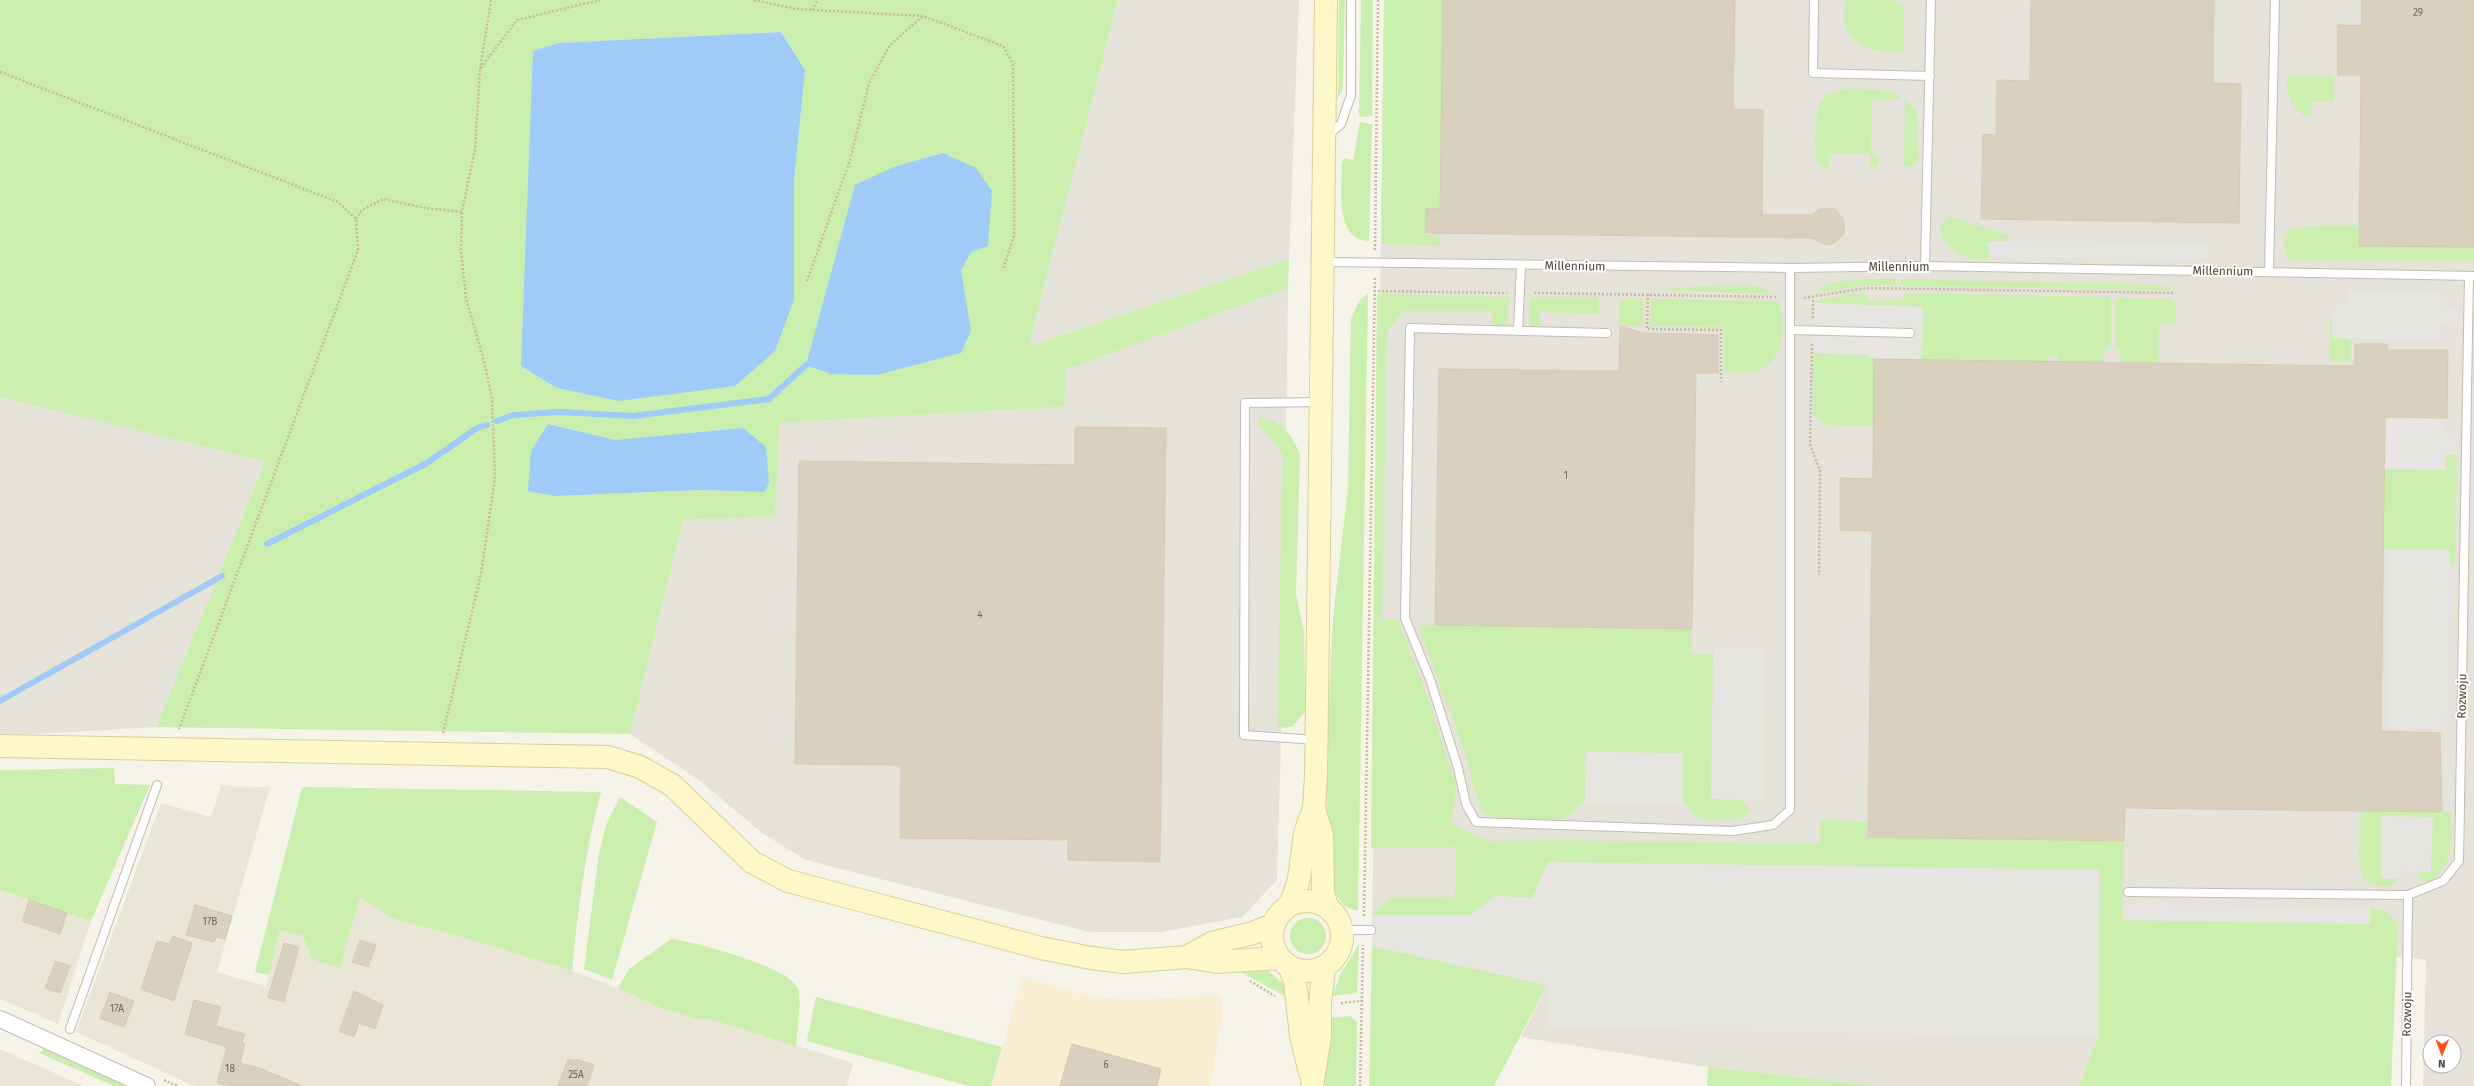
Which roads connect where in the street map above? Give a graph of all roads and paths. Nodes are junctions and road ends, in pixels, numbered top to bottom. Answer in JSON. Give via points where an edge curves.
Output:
{"nodes":[{"id":1,"x":491,"y":0,"type":"edge"},
{"id":2,"x":600,"y":0,"type":"edge"},
{"id":3,"x":754,"y":0,"type":"edge"},
{"id":4,"x":818,"y":0,"type":"edge"},
{"id":5,"x":1326,"y":0,"type":"edge"},
{"id":6,"x":1351,"y":0,"type":"edge"},
{"id":7,"x":1378,"y":0,"type":"edge"},
{"id":8,"x":1814,"y":0,"type":"edge"},
{"id":9,"x":1932,"y":0,"type":"edge"},
{"id":10,"x":2275,"y":0,"type":"edge"},
{"id":11,"x":812,"y":10,"type":"junction"},
{"id":12,"x":923,"y":16,"type":"junction"},
{"id":13,"x":480,"y":69,"type":"junction"},
{"id":14,"x":0,"y":72,"type":"edge"},
{"id":15,"x":1930,"y":76,"type":"junction"},
{"id":16,"x":1325,"y":138,"type":"junction"},
{"id":17,"x":462,"y":212,"type":"junction"},
{"id":18,"x":356,"y":219,"type":"junction"},
{"id":19,"x":1324,"y":262,"type":"junction"},
{"id":20,"x":1375,"y":263,"type":"junction"},
{"id":21,"x":1521,"y":265,"type":"junction"},
{"id":22,"x":1925,"y":266,"type":"junction"},
{"id":23,"x":1790,"y":268,"type":"junction"},
{"id":24,"x":1003,"y":269,"type":"dead end"},
{"id":25,"x":2269,"y":271,"type":"junction"},
{"id":26,"x":2471,"y":276,"type":"edge"},
{"id":27,"x":807,"y":281,"type":"dead end"},
{"id":28,"x":1648,"y":294,"type":"dead end"},
{"id":29,"x":1813,"y":298,"type":"dead end"},
{"id":30,"x":1791,"y":330,"type":"junction"},
{"id":31,"x":1812,"y":330,"type":"junction"},
{"id":32,"x":1518,"y":331,"type":"junction"},
{"id":33,"x":1607,"y":333,"type":"dead end"},
{"id":34,"x":1910,"y":333,"type":"dead end"},
{"id":35,"x":1721,"y":382,"type":"dead end"},
{"id":36,"x":1321,"y":402,"type":"junction"},
{"id":37,"x":1819,"y":575,"type":"dead end"},
{"id":38,"x":1317,"y":740,"type":"junction"},
{"id":39,"x":0,"y":746,"type":"edge"},
{"id":40,"x":172,"y":749,"type":"junction"},
{"id":41,"x":438,"y":753,"type":"junction"},
{"id":42,"x":157,"y":785,"type":"dead end"},
{"id":43,"x":1314,"y":808,"type":"junction"},
{"id":44,"x":2128,"y":892,"type":"dead end"},
{"id":45,"x":2408,"y":895,"type":"junction"},
{"id":46,"x":1290,"y":904,"type":"junction"},
{"id":47,"x":1327,"y":907,"type":"junction"},
{"id":48,"x":1273,"y":925,"type":"junction"},
{"id":49,"x":1342,"y":930,"type":"junction"},
{"id":50,"x":1367,"y":930,"type":"junction"},
{"id":51,"x":1187,"y":957,"type":"junction"},
{"id":52,"x":1284,"y":962,"type":"junction"},
{"id":53,"x":1324,"y":967,"type":"junction"},
{"id":54,"x":1246,"y":980,"type":"dead end"},
{"id":55,"x":1277,"y":998,"type":"dead end"},
{"id":56,"x":1362,"y":1001,"type":"junction"},
{"id":57,"x":1335,"y":1003,"type":"dead end"},
{"id":58,"x":0,"y":1019,"type":"edge"},
{"id":59,"x":70,"y":1029,"type":"dead end"},
{"id":60,"x":1312,"y":1081,"type":"edge"},
{"id":61,"x":147,"y":1086,"type":"edge"},
{"id":62,"x":1360,"y":1086,"type":"edge"},
{"id":63,"x":2406,"y":1086,"type":"edge"}],
"edges":[{"from":1,"to":13,"type":"path"},
{"from":2,"to":13,"type":"path","via":[[517,20]]},
{"from":3,"to":11,"type":"path"},
{"from":4,"to":11,"type":"path"},
{"from":5,"to":16,"type":"street"},
{"from":6,"to":16,"type":"lane","via":[[1351,95],[1341,124]]},
{"from":7,"to":20,"type":"path"},
{"from":8,"to":15,"type":"lane","via":[[1813,73]]},
{"from":9,"to":15,"type":"lane"},
{"from":10,"to":25,"type":"lane"},
{"from":11,"to":12,"type":"path"},
{"from":12,"to":24,"type":"path","via":[[1003,46],[1013,64],[1014,236]]},
{"from":12,"to":27,"type":"path","via":[[890,45],[869,83],[850,160]]},
{"from":13,"to":17,"type":"path","via":[[475,149]]},
{"from":14,"to":18,"type":"path","via":[[338,202]]},
{"from":15,"to":22,"type":"lane"},
{"from":16,"to":19,"type":"street"},
{"from":17,"to":18,"type":"path","via":[[425,208],[383,199],[362,210]]},
{"from":17,"to":41,"type":"path","via":[[461,251],[466,298],[492,398],[495,477],[481,574]]},
{"from":18,"to":40,"type":"path","via":[[358,250]]},
{"from":19,"to":20,"type":"lane","name":"Millennium"},
{"from":19,"to":36,"type":"street"},
{"from":20,"to":21,"type":"lane","name":"Millennium"},
{"from":20,"to":50,"type":"path"},
{"from":21,"to":23,"type":"lane","name":"Millennium"},
{"from":21,"to":32,"type":"lane"},
{"from":22,"to":23,"type":"lane","name":"Millennium"},
{"from":22,"to":25,"type":"lane","name":"Millennium"},
{"from":23,"to":30,"type":"lane"},
{"from":25,"to":26,"type":"lane","name":"Millennium"},
{"from":26,"to":45,"type":"lane","name":"Rozwoju","via":[[2459,861],[2444,881]]},
{"from":28,"to":35,"type":"path","via":[[1647,329],[1721,330]]},
{"from":29,"to":31,"type":"path"},
{"from":30,"to":31,"type":"lane"},
{"from":30,"to":32,"type":"lane","via":[[1790,810],[1773,825],[1732,831],[1476,822],[1466,804],[1458,768],[1430,679],[1405,618],[1410,328]]},
{"from":31,"to":34,"type":"lane"},
{"from":31,"to":37,"type":"path","via":[[1810,444],[1820,471]]},
{"from":32,"to":33,"type":"lane"},
{"from":36,"to":38,"type":"street"},
{"from":36,"to":38,"type":"lane","via":[[1245,403],[1244,735]]},
{"from":38,"to":43,"type":"street"},
{"from":39,"to":40,"type":"street"},
{"from":40,"to":41,"type":"street"},
{"from":41,"to":51,"type":"street","via":[[608,757],[640,767],[672,785],[752,862],[788,881],[1041,948],[1091,958],[1123,962]]},
{"from":42,"to":59,"type":"lane"},
{"from":43,"to":46,"type":"street","via":[[1305,833],[1299,879]]},
{"from":43,"to":47,"type":"street","via":[[1322,834],[1323,892]]},
{"from":44,"to":45,"type":"lane"},
{"from":45,"to":63,"type":"lane","name":"Rozwoju"},
{"from":46,"to":47,"type":"street","via":[[1309,901]]},
{"from":46,"to":48,"type":"street"},
{"from":47,"to":49,"type":"street","via":[[1337,917]]},
{"from":48,"to":51,"type":"street","via":[[1253,933],[1212,943]]},
{"from":48,"to":52,"type":"street","via":[[1273,946]]},
{"from":49,"to":50,"type":"lane"},
{"from":49,"to":53,"type":"street","via":[[1339,951]]},
{"from":50,"to":56,"type":"path"},
{"from":51,"to":52,"type":"street","via":[[1217,962]]},
{"from":52,"to":53,"type":"street","via":[[1306,971]]},
{"from":52,"to":60,"type":"street","via":[[1295,981],[1301,1036]]},
{"from":53,"to":60,"type":"street","via":[[1320,1036]]},
{"from":54,"to":55,"type":"path"},
{"from":56,"to":57,"type":"path"},
{"from":56,"to":62,"type":"path"},
{"from":58,"to":61,"type":"street"}]}
